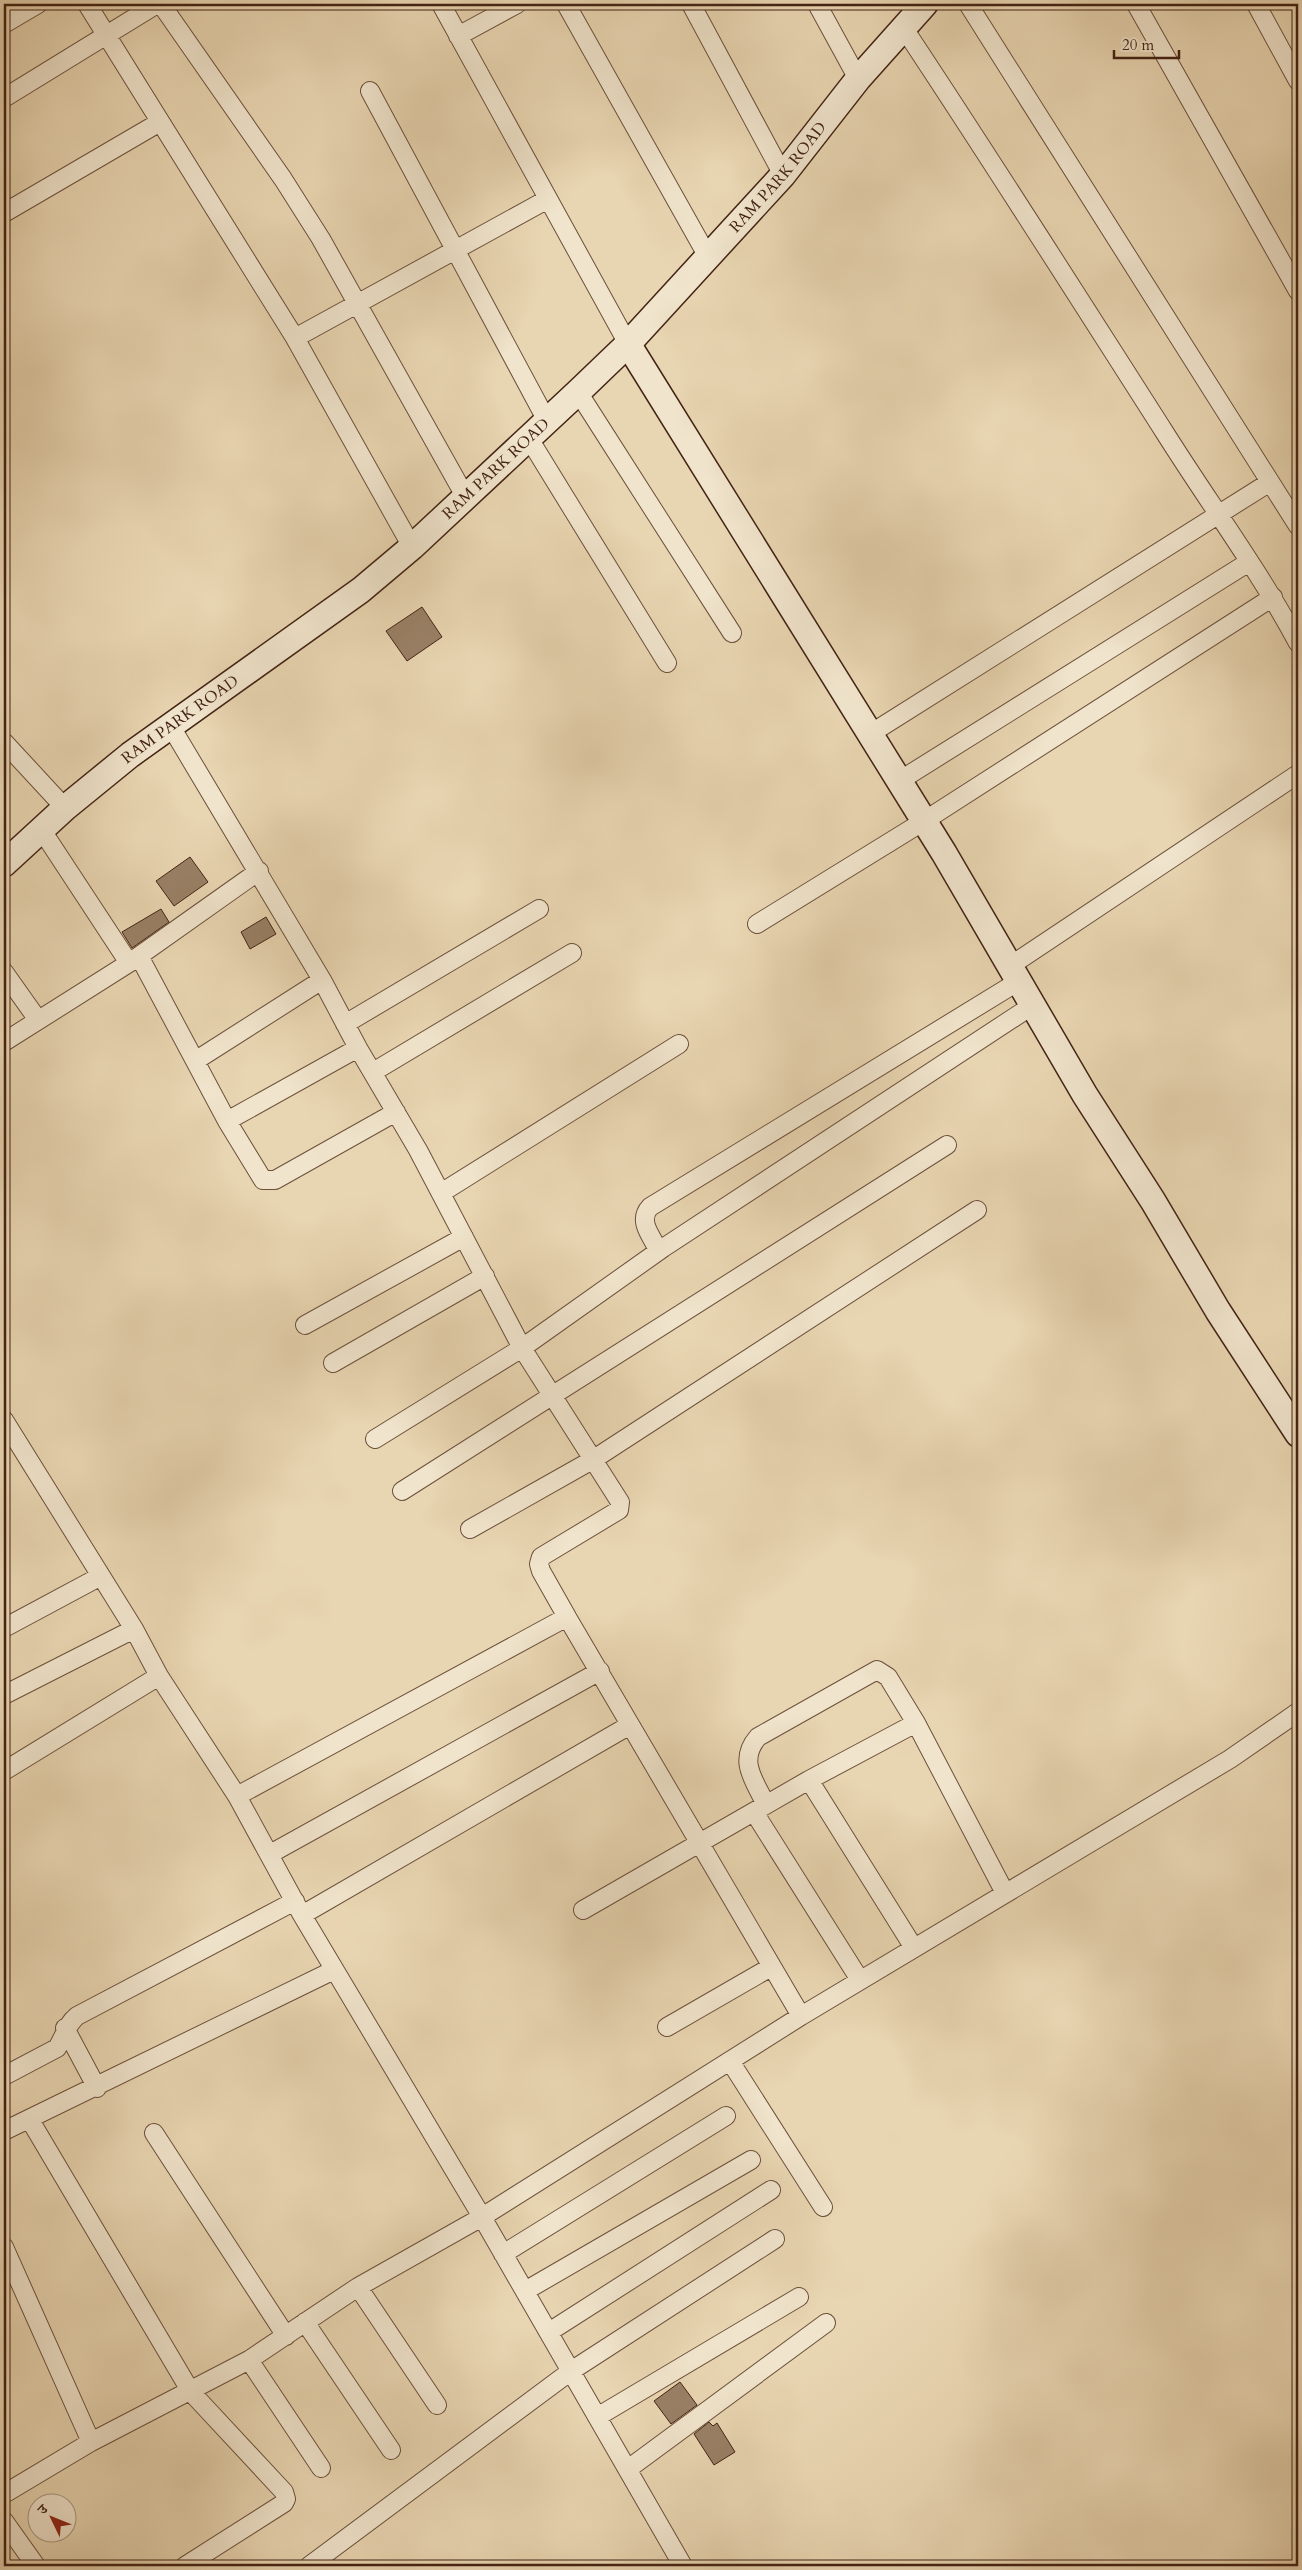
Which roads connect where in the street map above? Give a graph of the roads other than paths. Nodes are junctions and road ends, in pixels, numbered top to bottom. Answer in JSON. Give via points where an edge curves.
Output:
{"nodes":[{"id":1,"x":38,"y":4,"type":"edge"},
{"id":2,"x":87,"y":4,"type":"edge"},
{"id":3,"x":159,"y":4,"type":"edge"},
{"id":4,"x":440,"y":4,"type":"edge"},
{"id":5,"x":517,"y":4,"type":"edge"},
{"id":6,"x":566,"y":4,"type":"edge"},
{"id":7,"x":690,"y":4,"type":"edge"},
{"id":8,"x":817,"y":4,"type":"edge"},
{"id":9,"x":925,"y":4,"type":"edge"},
{"id":10,"x":968,"y":4,"type":"edge"},
{"id":11,"x":1136,"y":4,"type":"edge"},
{"id":12,"x":1256,"y":4,"type":"edge"},
{"id":13,"x":4,"y":24,"type":"edge"},
{"id":14,"x":903,"y":27,"type":"junction"},
{"id":15,"x":106,"y":34,"type":"junction"},
{"id":16,"x":458,"y":36,"type":"junction"},
{"id":17,"x":858,"y":79,"type":"junction"},
{"id":18,"x":1298,"y":81,"type":"edge"},
{"id":19,"x":370,"y":91,"type":"dead end"},
{"id":20,"x":4,"y":98,"type":"edge"},
{"id":21,"x":160,"y":122,"type":"junction"},
{"id":22,"x":783,"y":176,"type":"junction"},
{"id":23,"x":548,"y":199,"type":"junction"},
{"id":24,"x":4,"y":213,"type":"edge"},
{"id":25,"x":456,"y":250,"type":"junction"},
{"id":26,"x":708,"y":257,"type":"junction"},
{"id":27,"x":1298,"y":291,"type":"edge"},
{"id":28,"x":358,"y":304,"type":"junction"},
{"id":29,"x":295,"y":338,"type":"junction"},
{"id":30,"x":628,"y":344,"type":"junction"},
{"id":31,"x":578,"y":392,"type":"junction"},
{"id":32,"x":547,"y":421,"type":"junction"},
{"id":33,"x":528,"y":437,"type":"junction"},
{"id":34,"x":1270,"y":482,"type":"junction"},
{"id":35,"x":465,"y":496,"type":"junction"},
{"id":36,"x":1217,"y":515,"type":"junction"},
{"id":37,"x":1298,"y":526,"type":"edge"},
{"id":38,"x":412,"y":547,"type":"junction"},
{"id":39,"x":1249,"y":562,"type":"junction"},
{"id":40,"x":1273,"y":597,"type":"junction"},
{"id":41,"x":732,"y":634,"type":"dead end"},
{"id":42,"x":1298,"y":643,"type":"edge"},
{"id":43,"x":667,"y":663,"type":"dead end"},
{"id":44,"x":170,"y":725,"type":"junction"},
{"id":45,"x":870,"y":734,"type":"junction"},
{"id":46,"x":4,"y":742,"type":"edge"},
{"id":47,"x":1298,"y":774,"type":"edge"},
{"id":48,"x":899,"y":781,"type":"junction"},
{"id":49,"x":65,"y":808,"type":"junction"},
{"id":50,"x":924,"y":821,"type":"junction"},
{"id":51,"x":41,"y":829,"type":"junction"},
{"id":52,"x":4,"y":864,"type":"edge"},
{"id":53,"x":259,"y":872,"type":"junction"},
{"id":54,"x":539,"y":909,"type":"dead end"},
{"id":55,"x":757,"y":924,"type":"dead end"},
{"id":56,"x":572,"y":953,"type":"dead end"},
{"id":57,"x":134,"y":960,"type":"junction"},
{"id":58,"x":4,"y":972,"type":"edge"},
{"id":59,"x":1015,"y":973,"type":"junction"},
{"id":60,"x":322,"y":980,"type":"junction"},
{"id":61,"x":1033,"y":1005,"type":"junction"},
{"id":62,"x":38,"y":1020,"type":"junction"},
{"id":63,"x":345,"y":1024,"type":"junction"},
{"id":64,"x":4,"y":1042,"type":"edge"},
{"id":65,"x":679,"y":1044,"type":"dead end"},
{"id":66,"x":358,"y":1048,"type":"junction"},
{"id":67,"x":195,"y":1061,"type":"junction"},
{"id":68,"x":374,"y":1072,"type":"junction"},
{"id":69,"x":396,"y":1112,"type":"junction"},
{"id":70,"x":227,"y":1121,"type":"junction"},
{"id":71,"x":947,"y":1145,"type":"dead end"},
{"id":72,"x":442,"y":1193,"type":"junction"},
{"id":73,"x":977,"y":1210,"type":"dead end"},
{"id":74,"x":464,"y":1236,"type":"junction"},
{"id":75,"x":659,"y":1251,"type":"junction"},
{"id":76,"x":485,"y":1276,"type":"junction"},
{"id":77,"x":305,"y":1325,"type":"dead end"},
{"id":78,"x":522,"y":1348,"type":"junction"},
{"id":79,"x":333,"y":1364,"type":"dead end"},
{"id":80,"x":553,"y":1396,"type":"junction"},
{"id":81,"x":4,"y":1420,"type":"edge"},
{"id":82,"x":1298,"y":1434,"type":"edge"},
{"id":83,"x":376,"y":1438,"type":"dead end"},
{"id":84,"x":594,"y":1459,"type":"junction"},
{"id":85,"x":402,"y":1491,"type":"dead end"},
{"id":86,"x":470,"y":1529,"type":"dead end"},
{"id":87,"x":101,"y":1576,"type":"junction"},
{"id":88,"x":567,"y":1617,"type":"junction"},
{"id":89,"x":4,"y":1628,"type":"edge"},
{"id":90,"x":134,"y":1629,"type":"junction"},
{"id":91,"x":600,"y":1671,"type":"junction"},
{"id":92,"x":159,"y":1676,"type":"junction"},
{"id":93,"x":4,"y":1695,"type":"edge"},
{"id":94,"x":1298,"y":1712,"type":"edge"},
{"id":95,"x":916,"y":1723,"type":"junction"},
{"id":96,"x":630,"y":1725,"type":"junction"},
{"id":97,"x":4,"y":1771,"type":"edge"},
{"id":98,"x":809,"y":1780,"type":"junction"},
{"id":99,"x":237,"y":1796,"type":"junction"},
{"id":100,"x":760,"y":1808,"type":"junction"},
{"id":101,"x":698,"y":1844,"type":"junction"},
{"id":102,"x":270,"y":1854,"type":"junction"},
{"id":103,"x":1006,"y":1893,"type":"junction"},
{"id":104,"x":299,"y":1908,"type":"junction"},
{"id":105,"x":583,"y":1910,"type":"dead end"},
{"id":106,"x":914,"y":1948,"type":"junction"},
{"id":107,"x":771,"y":1967,"type":"junction"},
{"id":108,"x":334,"y":1970,"type":"junction"},
{"id":109,"x":860,"y":1980,"type":"junction"},
{"id":110,"x":801,"y":2016,"type":"junction"},
{"id":111,"x":667,"y":2027,"type":"dead end"},
{"id":112,"x":66,"y":2028,"type":"junction"},
{"id":113,"x":730,"y":2060,"type":"junction"},
{"id":114,"x":4,"y":2076,"type":"edge"},
{"id":115,"x":96,"y":2088,"type":"junction"},
{"id":116,"x":726,"y":2116,"type":"dead end"},
{"id":117,"x":30,"y":2120,"type":"junction"},
{"id":118,"x":4,"y":2131,"type":"edge"},
{"id":119,"x":154,"y":2133,"type":"dead end"},
{"id":120,"x":751,"y":2160,"type":"dead end"},
{"id":121,"x":770,"y":2190,"type":"dead end"},
{"id":122,"x":823,"y":2207,"type":"dead end"},
{"id":123,"x":482,"y":2217,"type":"junction"},
{"id":124,"x":775,"y":2239,"type":"dead end"},
{"id":125,"x":4,"y":2247,"type":"edge"},
{"id":126,"x":503,"y":2254,"type":"junction"},
{"id":127,"x":358,"y":2287,"type":"junction"},
{"id":128,"x":525,"y":2292,"type":"junction"},
{"id":129,"x":799,"y":2297,"type":"dead end"},
{"id":130,"x":305,"y":2322,"type":"junction"},
{"id":131,"x":826,"y":2323,"type":"dead end"},
{"id":132,"x":549,"y":2332,"type":"junction"},
{"id":133,"x":286,"y":2336,"type":"junction"},
{"id":134,"x":249,"y":2360,"type":"junction"},
{"id":135,"x":572,"y":2371,"type":"junction"},
{"id":136,"x":191,"y":2392,"type":"junction"},
{"id":137,"x":438,"y":2405,"type":"dead end"},
{"id":138,"x":597,"y":2417,"type":"junction"},
{"id":139,"x":91,"y":2442,"type":"junction"},
{"id":140,"x":392,"y":2450,"type":"dead end"},
{"id":141,"x":321,"y":2468,"type":"dead end"},
{"id":142,"x":628,"y":2470,"type":"junction"},
{"id":143,"x":4,"y":2494,"type":"edge"},
{"id":144,"x":4,"y":2521,"type":"edge"},
{"id":145,"x":36,"y":2566,"type":"edge"},
{"id":146,"x":185,"y":2566,"type":"edge"},
{"id":147,"x":309,"y":2566,"type":"edge"},
{"id":148,"x":683,"y":2566,"type":"edge"}],
"edges":[{"from":1,"to":13,"type":"street"},
{"from":2,"to":15,"type":"street"},
{"from":3,"to":15,"type":"street"},
{"from":3,"to":28,"type":"street","via":[[283,179]]},
{"from":4,"to":16,"type":"street"},
{"from":5,"to":16,"type":"street"},
{"from":6,"to":26,"type":"street"},
{"from":7,"to":22,"type":"street"},
{"from":8,"to":17,"type":"street"},
{"from":9,"to":14,"type":"street","name":"RAM PARK ROAD"},
{"from":10,"to":34,"type":"street"},
{"from":11,"to":27,"type":"street"},
{"from":12,"to":18,"type":"street"},
{"from":14,"to":17,"type":"street","name":"RAM PARK ROAD"},
{"from":14,"to":36,"type":"street"},
{"from":15,"to":20,"type":"street"},
{"from":15,"to":21,"type":"street"},
{"from":16,"to":23,"type":"street"},
{"from":17,"to":22,"type":"street","name":"RAM PARK ROAD"},
{"from":19,"to":25,"type":"street"},
{"from":21,"to":24,"type":"street"},
{"from":21,"to":29,"type":"street"},
{"from":22,"to":26,"type":"street","name":"RAM PARK ROAD"},
{"from":23,"to":25,"type":"street"},
{"from":23,"to":30,"type":"street"},
{"from":25,"to":28,"type":"street"},
{"from":25,"to":32,"type":"street"},
{"from":26,"to":30,"type":"street","name":"RAM PARK ROAD"},
{"from":28,"to":29,"type":"street"},
{"from":28,"to":35,"type":"street"},
{"from":29,"to":38,"type":"street"},
{"from":30,"to":31,"type":"street","name":"RAM PARK ROAD"},
{"from":30,"to":45,"type":"street"},
{"from":31,"to":32,"type":"street","name":"RAM PARK ROAD"},
{"from":31,"to":41,"type":"street"},
{"from":32,"to":33,"type":"street","name":"RAM PARK ROAD"},
{"from":33,"to":35,"type":"street","name":"RAM PARK ROAD"},
{"from":33,"to":43,"type":"street"},
{"from":34,"to":36,"type":"street"},
{"from":34,"to":37,"type":"street"},
{"from":35,"to":38,"type":"street","name":"RAM PARK ROAD"},
{"from":36,"to":39,"type":"street"},
{"from":36,"to":45,"type":"street"},
{"from":38,"to":44,"type":"street","name":"RAM PARK ROAD","via":[[361,590]]},
{"from":39,"to":40,"type":"street"},
{"from":39,"to":48,"type":"street"},
{"from":40,"to":42,"type":"street"},
{"from":40,"to":50,"type":"street"},
{"from":44,"to":49,"type":"street","name":"RAM PARK ROAD"},
{"from":44,"to":53,"type":"street"},
{"from":45,"to":48,"type":"street"},
{"from":46,"to":49,"type":"street"},
{"from":47,"to":59,"type":"street"},
{"from":48,"to":50,"type":"street"},
{"from":49,"to":51,"type":"street","name":"RAM PARK ROAD"},
{"from":50,"to":55,"type":"street"},
{"from":50,"to":59,"type":"street"},
{"from":51,"to":52,"type":"street","name":"RAM PARK ROAD"},
{"from":51,"to":57,"type":"street"},
{"from":53,"to":57,"type":"street"},
{"from":53,"to":60,"type":"street"},
{"from":54,"to":63,"type":"street"},
{"from":56,"to":68,"type":"street"},
{"from":57,"to":62,"type":"street"},
{"from":57,"to":67,"type":"street"},
{"from":58,"to":62,"type":"street"},
{"from":59,"to":61,"type":"street"},
{"from":59,"to":75,"type":"street","via":[[650,1207],[644,1218]]},
{"from":60,"to":63,"type":"street"},
{"from":60,"to":67,"type":"street"},
{"from":61,"to":75,"type":"street"},
{"from":61,"to":82,"type":"street","via":[[1218,1311]]},
{"from":62,"to":64,"type":"street"},
{"from":63,"to":66,"type":"street"},
{"from":65,"to":72,"type":"street"},
{"from":66,"to":68,"type":"street"},
{"from":66,"to":70,"type":"street"},
{"from":67,"to":70,"type":"street"},
{"from":68,"to":69,"type":"street"},
{"from":69,"to":70,"type":"street","via":[[268,1181],[259,1176]]},
{"from":69,"to":72,"type":"street"},
{"from":71,"to":80,"type":"street"},
{"from":72,"to":74,"type":"street"},
{"from":73,"to":84,"type":"street"},
{"from":74,"to":76,"type":"street"},
{"from":74,"to":77,"type":"street"},
{"from":75,"to":78,"type":"street"},
{"from":76,"to":78,"type":"street"},
{"from":76,"to":79,"type":"street"},
{"from":78,"to":80,"type":"street"},
{"from":78,"to":83,"type":"street"},
{"from":80,"to":84,"type":"street"},
{"from":80,"to":85,"type":"street"},
{"from":81,"to":87,"type":"street"},
{"from":84,"to":86,"type":"street"},
{"from":84,"to":88,"type":"street","via":[[620,1502],[619,1510],[547,1553],[539,1564]]},
{"from":87,"to":89,"type":"street"},
{"from":87,"to":90,"type":"street"},
{"from":88,"to":91,"type":"street"},
{"from":88,"to":99,"type":"street"},
{"from":90,"to":92,"type":"street"},
{"from":90,"to":93,"type":"street"},
{"from":91,"to":96,"type":"street"},
{"from":91,"to":102,"type":"street"},
{"from":92,"to":97,"type":"street"},
{"from":92,"to":99,"type":"street"},
{"from":94,"to":103,"type":"street","via":[[1230,1759]]},
{"from":95,"to":98,"type":"street"},
{"from":95,"to":100,"type":"street","via":[[888,1677],[877,1670],[870,1672],[758,1737],[751,1745],[748,1767]]},
{"from":95,"to":103,"type":"street"},
{"from":96,"to":101,"type":"street"},
{"from":96,"to":104,"type":"street"},
{"from":98,"to":100,"type":"street"},
{"from":98,"to":106,"type":"street"},
{"from":99,"to":102,"type":"street"},
{"from":100,"to":101,"type":"street"},
{"from":100,"to":109,"type":"street"},
{"from":101,"to":105,"type":"street"},
{"from":101,"to":107,"type":"street"},
{"from":102,"to":104,"type":"street"},
{"from":103,"to":106,"type":"street"},
{"from":104,"to":108,"type":"street"},
{"from":104,"to":112,"type":"street","via":[[77,2016]]},
{"from":106,"to":109,"type":"street"},
{"from":107,"to":110,"type":"street"},
{"from":107,"to":111,"type":"street"},
{"from":108,"to":115,"type":"street"},
{"from":108,"to":123,"type":"street"},
{"from":109,"to":110,"type":"street"},
{"from":110,"to":113,"type":"street"},
{"from":112,"to":114,"type":"street","via":[[57,2048]]},
{"from":112,"to":115,"type":"street"},
{"from":113,"to":122,"type":"street"},
{"from":113,"to":123,"type":"street"},
{"from":115,"to":117,"type":"street"},
{"from":116,"to":126,"type":"street"},
{"from":117,"to":118,"type":"street"},
{"from":117,"to":136,"type":"street"},
{"from":119,"to":133,"type":"street"},
{"from":120,"to":128,"type":"street"},
{"from":121,"to":132,"type":"street"},
{"from":123,"to":126,"type":"street"},
{"from":123,"to":127,"type":"street"},
{"from":124,"to":135,"type":"street"},
{"from":125,"to":139,"type":"street"},
{"from":126,"to":128,"type":"street"},
{"from":127,"to":130,"type":"street"},
{"from":127,"to":137,"type":"street"},
{"from":128,"to":132,"type":"street"},
{"from":129,"to":138,"type":"street"},
{"from":130,"to":133,"type":"street"},
{"from":130,"to":140,"type":"street"},
{"from":131,"to":142,"type":"street"},
{"from":132,"to":135,"type":"street"},
{"from":133,"to":134,"type":"street"},
{"from":134,"to":136,"type":"street"},
{"from":134,"to":141,"type":"street"},
{"from":135,"to":138,"type":"street"},
{"from":135,"to":147,"type":"street"},
{"from":136,"to":139,"type":"street"},
{"from":136,"to":146,"type":"street","via":[[281,2488],[286,2499]]},
{"from":138,"to":142,"type":"street"},
{"from":139,"to":143,"type":"street"},
{"from":142,"to":148,"type":"street"},
{"from":144,"to":145,"type":"street"}]}
